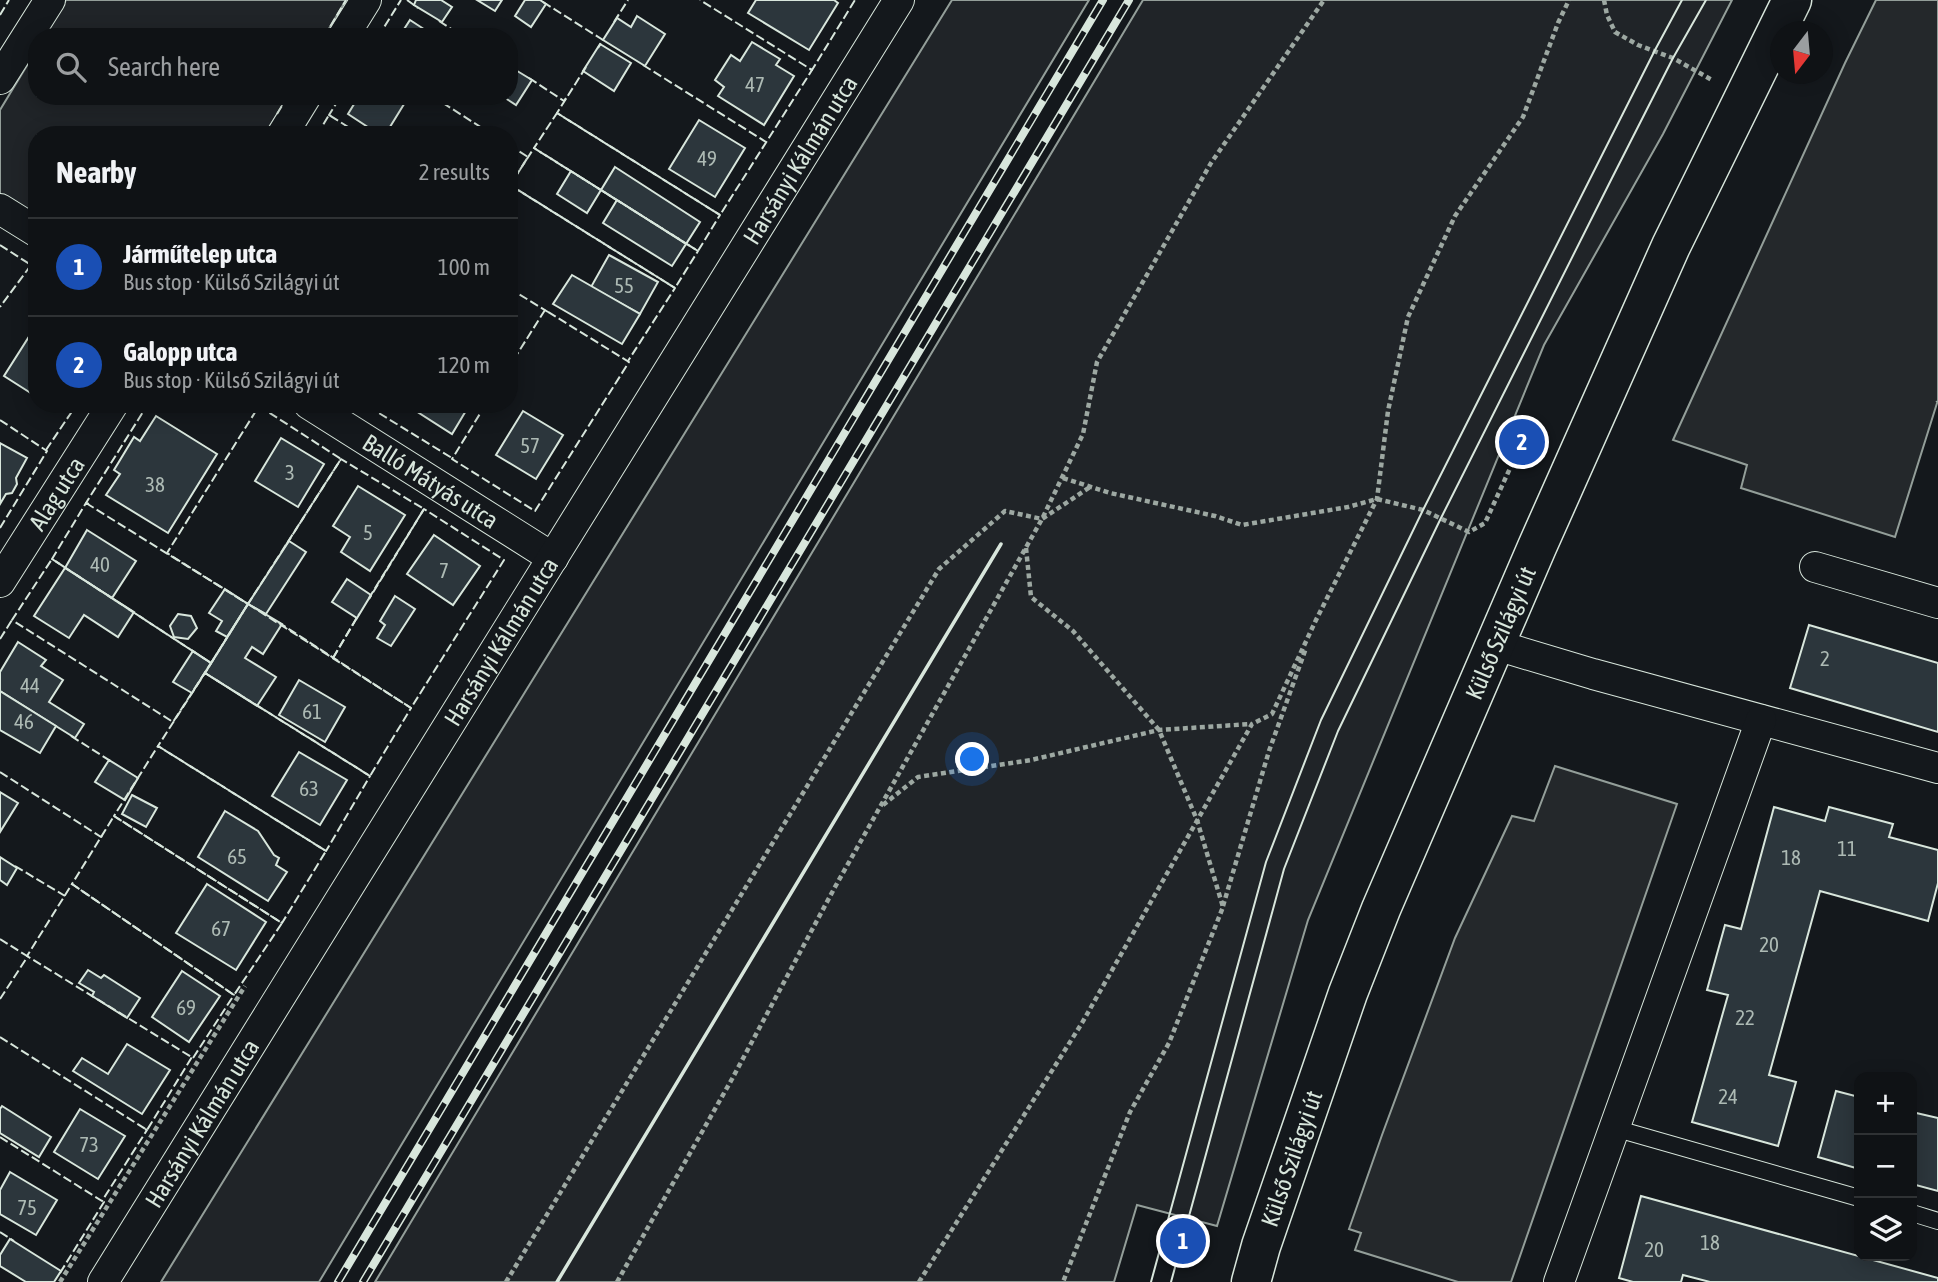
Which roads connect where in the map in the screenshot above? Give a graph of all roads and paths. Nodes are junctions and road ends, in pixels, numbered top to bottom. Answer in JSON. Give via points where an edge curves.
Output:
{"nodes":[{"id":1,"x":50,"y":0,"type":"edge"},
{"id":2,"x":366,"y":0,"type":"edge"},
{"id":3,"x":899,"y":0,"type":"edge"},
{"id":4,"x":1324,"y":0,"type":"edge"},
{"id":5,"x":1569,"y":0,"type":"edge"},
{"id":6,"x":1604,"y":0,"type":"edge"},
{"id":7,"x":1792,"y":0,"type":"edge"},
{"id":8,"x":32,"y":28,"type":"edge"},
{"id":9,"x":349,"y":28,"type":"edge"},
{"id":10,"x":28,"y":35,"type":"edge"},
{"id":11,"x":0,"y":79,"type":"edge"},
{"id":12,"x":1744,"y":99,"type":"junction"},
{"id":13,"x":300,"y":105,"type":"edge"},
{"id":14,"x":288,"y":126,"type":"edge"},
{"id":15,"x":0,"y":209,"type":"edge"},
{"id":16,"x":28,"y":226,"type":"edge"},
{"id":17,"x":107,"y":413,"type":"edge"},
{"id":18,"x":323,"y":413,"type":"edge"},
{"id":19,"x":1522,"y":442,"type":"dead end"},
{"id":20,"x":1063,"y":478,"type":"junction"},
{"id":21,"x":1090,"y":486,"type":"junction"},
{"id":22,"x":1377,"y":499,"type":"junction"},
{"id":23,"x":1042,"y":519,"type":"junction"},
{"id":24,"x":1026,"y":548,"type":"junction"},
{"id":25,"x":552,"y":558,"type":"junction"},
{"id":26,"x":1815,"y":567,"type":"dead end"},
{"id":27,"x":0,"y":582,"type":"edge"},
{"id":28,"x":1938,"y":603,"type":"edge"},
{"id":29,"x":1316,"y":620,"type":"junction"},
{"id":30,"x":1496,"y":645,"type":"junction"},
{"id":31,"x":1761,"y":720,"type":"junction"},
{"id":32,"x":1252,"y":724,"type":"junction"},
{"id":33,"x":1159,"y":730,"type":"junction"},
{"id":34,"x":1938,"y":768,"type":"edge"},
{"id":35,"x":880,"y":807,"type":"junction"},
{"id":36,"x":1197,"y":820,"type":"junction"},
{"id":37,"x":1223,"y":907,"type":"junction"},
{"id":38,"x":1614,"y":1128,"type":"junction"},
{"id":39,"x":1854,"y":1197,"type":"edge"},
{"id":40,"x":1917,"y":1215,"type":"edge"},
{"id":41,"x":1938,"y":1221,"type":"edge"},
{"id":42,"x":103,"y":1282,"type":"edge"},
{"id":43,"x":506,"y":1282,"type":"edge"},
{"id":44,"x":617,"y":1282,"type":"edge"},
{"id":45,"x":919,"y":1282,"type":"edge"},
{"id":46,"x":1063,"y":1282,"type":"edge"},
{"id":47,"x":1251,"y":1282,"type":"edge"},
{"id":48,"x":1559,"y":1282,"type":"edge"}],
"edges":[{"from":1,"to":8,"type":"street"},
{"from":2,"to":9,"type":"street"},
{"from":3,"to":25,"type":"street","name":"Harsányi Kálmán utca"},
{"from":4,"to":20,"type":"path","via":[[1211,163],[1097,362],[1083,435]]},
{"from":5,"to":22,"type":"path","via":[[1523,117],[1455,216],[1408,317],[1388,411]]},
{"from":6,"to":12,"type":"path","via":[[1615,33],[1673,58]]},
{"from":7,"to":12,"type":"street","name":"Külső Szilágyi út"},
{"from":10,"to":11,"type":"street"},
{"from":12,"to":30,"type":"street","name":"Külső Szilágyi út","via":[[1671,246]]},
{"from":13,"to":14,"type":"street"},
{"from":15,"to":16,"type":"street"},
{"from":17,"to":27,"type":"street","name":"Alag utca"},
{"from":18,"to":25,"type":"street","name":"Balló Mátyás utca"},
{"from":19,"to":22,"type":"path","via":[[1485,523],[1469,532],[1423,510]]},
{"from":20,"to":21,"type":"path"},
{"from":20,"to":23,"type":"path"},
{"from":21,"to":22,"type":"path","via":[[1242,525]]},
{"from":21,"to":23,"type":"path"},
{"from":22,"to":29,"type":"path"},
{"from":23,"to":24,"type":"path"},
{"from":23,"to":43,"type":"path","via":[[1005,511],[939,569]]},
{"from":24,"to":33,"type":"path","via":[[1031,597],[1073,631]]},
{"from":24,"to":35,"type":"path"},
{"from":25,"to":42,"type":"street","name":"Harsányi Kálmán utca"},
{"from":26,"to":28,"type":"street"},
{"from":29,"to":32,"type":"path","via":[[1272,713]]},
{"from":29,"to":37,"type":"path","via":[[1269,751]]},
{"from":30,"to":31,"type":"street"},
{"from":30,"to":47,"type":"street","name":"Külső Szilágyi út","via":[[1348,993]]},
{"from":31,"to":34,"type":"street"},
{"from":31,"to":38,"type":"street"},
{"from":32,"to":33,"type":"path"},
{"from":32,"to":36,"type":"path"},
{"from":33,"to":35,"type":"path","via":[[1031,760],[918,777]]},
{"from":33,"to":36,"type":"path"},
{"from":35,"to":44,"type":"path"},
{"from":36,"to":37,"type":"path"},
{"from":36,"to":45,"type":"path","via":[[1082,1023]]},
{"from":37,"to":46,"type":"path","via":[[1169,1043],[1130,1112]]},
{"from":38,"to":39,"type":"lane"},
{"from":38,"to":48,"type":"street"},
{"from":40,"to":41,"type":"lane"}]}
